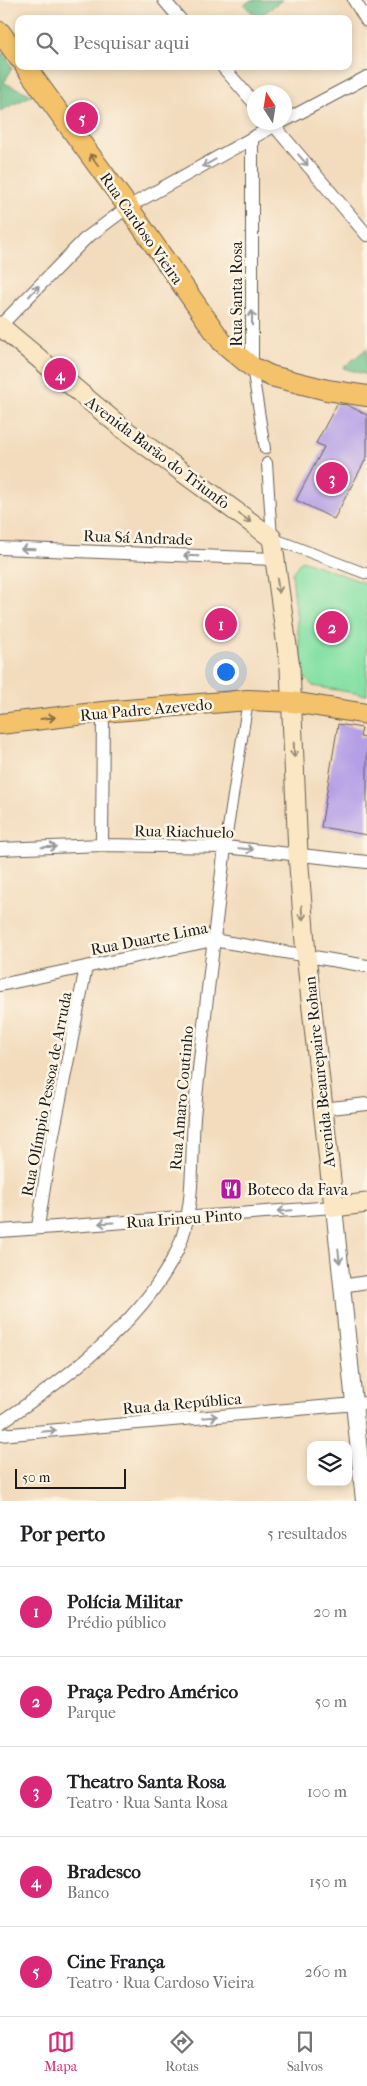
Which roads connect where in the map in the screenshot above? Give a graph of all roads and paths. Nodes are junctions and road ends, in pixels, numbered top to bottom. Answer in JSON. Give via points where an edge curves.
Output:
{"nodes":[{"id":1,"x":164,"y":0,"type":"edge"},
{"id":2,"x":354,"y":0,"type":"edge"},
{"id":3,"x":177,"y":15,"type":"edge"},
{"id":4,"x":367,"y":21,"type":"edge"},
{"id":5,"x":0,"y":32,"type":"edge"},
{"id":6,"x":15,"y":53,"type":"edge"},
{"id":7,"x":28,"y":70,"type":"edge"},
{"id":8,"x":225,"y":70,"type":"edge"},
{"id":9,"x":367,"y":77,"type":"edge"},
{"id":10,"x":247,"y":96,"type":"edge"},
{"id":11,"x":292,"y":116,"type":"edge"},
{"id":12,"x":267,"y":130,"type":"edge"},
{"id":13,"x":284,"y":130,"type":"edge"},
{"id":14,"x":252,"y":139,"type":"junction"},
{"id":15,"x":128,"y":207,"type":"junction"},
{"id":16,"x":367,"y":235,"type":"edge"},
{"id":17,"x":0,"y":326,"type":"edge"},
{"id":18,"x":252,"y":367,"type":"junction"},
{"id":19,"x":367,"y":396,"type":"edge"},
{"id":20,"x":265,"y":449,"type":"dead end"},
{"id":21,"x":267,"y":463,"type":"dead end"},
{"id":22,"x":272,"y":538,"type":"junction"},
{"id":23,"x":0,"y":548,"type":"edge"},
{"id":24,"x":274,"y":559,"type":"junction"},
{"id":25,"x":367,"y":574,"type":"edge"},
{"id":26,"x":248,"y":700,"type":"junction"},
{"id":27,"x":292,"y":702,"type":"junction"},
{"id":28,"x":103,"y":712,"type":"junction"},
{"id":29,"x":367,"y":714,"type":"edge"},
{"id":30,"x":0,"y":724,"type":"edge"},
{"id":31,"x":102,"y":845,"type":"junction"},
{"id":32,"x":225,"y":847,"type":"junction"},
{"id":33,"x":0,"y":849,"type":"edge"},
{"id":34,"x":298,"y":854,"type":"junction"},
{"id":35,"x":367,"y":862,"type":"edge"},
{"id":36,"x":213,"y":940,"type":"junction"},
{"id":37,"x":306,"y":955,"type":"junction"},
{"id":38,"x":367,"y":966,"type":"edge"},
{"id":39,"x":86,"y":967,"type":"junction"},
{"id":40,"x":0,"y":985,"type":"edge"},
{"id":41,"x":367,"y":1104,"type":"edge"},
{"id":42,"x":322,"y":1109,"type":"junction"},
{"id":43,"x":367,"y":1203,"type":"edge"},
{"id":44,"x":334,"y":1207,"type":"junction"},
{"id":45,"x":187,"y":1219,"type":"junction"},
{"id":46,"x":38,"y":1227,"type":"junction"},
{"id":47,"x":0,"y":1230,"type":"edge"},
{"id":48,"x":367,"y":1282,"type":"edge"},
{"id":49,"x":342,"y":1286,"type":"junction"},
{"id":50,"x":360,"y":1404,"type":"edge"},
{"id":51,"x":0,"y":1423,"type":"edge"},
{"id":52,"x":0,"y":1435,"type":"edge"},
{"id":53,"x":364,"y":1480,"type":"edge"},
{"id":54,"x":364,"y":1501,"type":"edge"}],
"edges":[{"from":1,"to":3,"type":"street"},
{"from":2,"to":4,"type":"street"},
{"from":5,"to":6,"type":"main road"},
{"from":15,"to":7,"type":"main road","name":"Rua Cardoso Vieira","one_way":true},
{"from":8,"to":10,"type":"street"},
{"from":9,"to":11,"type":"street"},
{"from":12,"to":14,"type":"street"},
{"from":13,"to":16,"type":"street","one_way":true},
{"from":14,"to":15,"type":"street","one_way":true},
{"from":18,"to":14,"type":"street","name":"Rua Santa Rosa","one_way":true},
{"from":17,"to":15,"type":"street","one_way":true,"via":[[85,239]]},
{"from":15,"to":18,"type":"main road","name":"Rua Cardoso Vieira","via":[[222,342]]},
{"from":17,"to":22,"type":"main road","name":"Avenida Barão do Triunfo","one_way":true,"via":[[121,428]]},
{"from":18,"to":19,"type":"main road","name":"Rua Cardoso Vieira","via":[[271,376]]},
{"from":18,"to":20,"type":"street","name":"Rua Santa Rosa"},
{"from":21,"to":22,"type":"street"},
{"from":22,"to":24,"type":"main road","name":"Avenida Beaurepaire Rohan"},
{"from":22,"to":25,"type":"street"},
{"from":24,"to":23,"type":"street","name":"Rua Sá Andrade","one_way":true},
{"from":24,"to":27,"type":"main road","name":"Avenida Beaurepaire Rohan","one_way":true},
{"from":26,"to":27,"type":"main road","name":"Rua Padre Azevedo"},
{"from":26,"to":28,"type":"main road","name":"Rua Padre Azevedo"},
{"from":26,"to":32,"type":"street","name":"Rua Amaro Coutinho"},
{"from":27,"to":29,"type":"main road","name":"Rua Padre Azevedo"},
{"from":27,"to":34,"type":"main road","name":"Avenida Beaurepaire Rohan","one_way":true},
{"from":30,"to":28,"type":"main road","name":"Rua Padre Azevedo","one_way":true},
{"from":28,"to":31,"type":"street"},
{"from":31,"to":32,"type":"street","name":"Rua Riachuelo"},
{"from":33,"to":31,"type":"street","name":"Rua Riachuelo","one_way":true},
{"from":32,"to":34,"type":"street","name":"Rua Riachuelo","one_way":true},
{"from":32,"to":36,"type":"street","name":"Rua Amaro Coutinho"},
{"from":34,"to":35,"type":"street","name":"Rua Riachuelo"},
{"from":34,"to":37,"type":"main road","name":"Avenida Beaurepaire Rohan","one_way":true},
{"from":36,"to":37,"type":"street","name":"Rua Duarte Lima"},
{"from":36,"to":39,"type":"street","name":"Rua Duarte Lima"},
{"from":36,"to":45,"type":"street","name":"Rua Amaro Coutinho"},
{"from":37,"to":38,"type":"street","name":"Rua Duarte Lima"},
{"from":37,"to":42,"type":"main road","name":"Avenida Beaurepaire Rohan"},
{"from":39,"to":40,"type":"street","name":"Rua Duarte Lima"},
{"from":39,"to":46,"type":"street","name":"Rua Olímpio Pessoa de Arruda"},
{"from":41,"to":42,"type":"street"},
{"from":42,"to":44,"type":"main road","name":"Avenida Beaurepaire Rohan"},
{"from":43,"to":44,"type":"main road","name":"Rua Irineu Pinto"},
{"from":44,"to":45,"type":"street","name":"Rua Irineu Pinto","one_way":true},
{"from":44,"to":49,"type":"street","name":"Avenida Beaurepaire Rohan","one_way":true},
{"from":45,"to":46,"type":"street","name":"Rua Irineu Pinto","one_way":true},
{"from":45,"to":51,"type":"street","name":"Rua Amaro Coutinho","via":[[176,1253],[145,1300],[79,1365]]},
{"from":46,"to":47,"type":"street","name":"Rua Irineu Pinto"},
{"from":48,"to":49,"type":"street"},
{"from":49,"to":50,"type":"street","name":"Avenida Beaurepaire Rohan"},
{"from":52,"to":50,"type":"street","name":"Rua da República","one_way":true},
{"from":50,"to":53,"type":"street","name":"Avenida Beaurepaire Rohan"},
{"from":53,"to":54,"type":"street","name":"Avenida Beaurepaire Rohan"}]}
